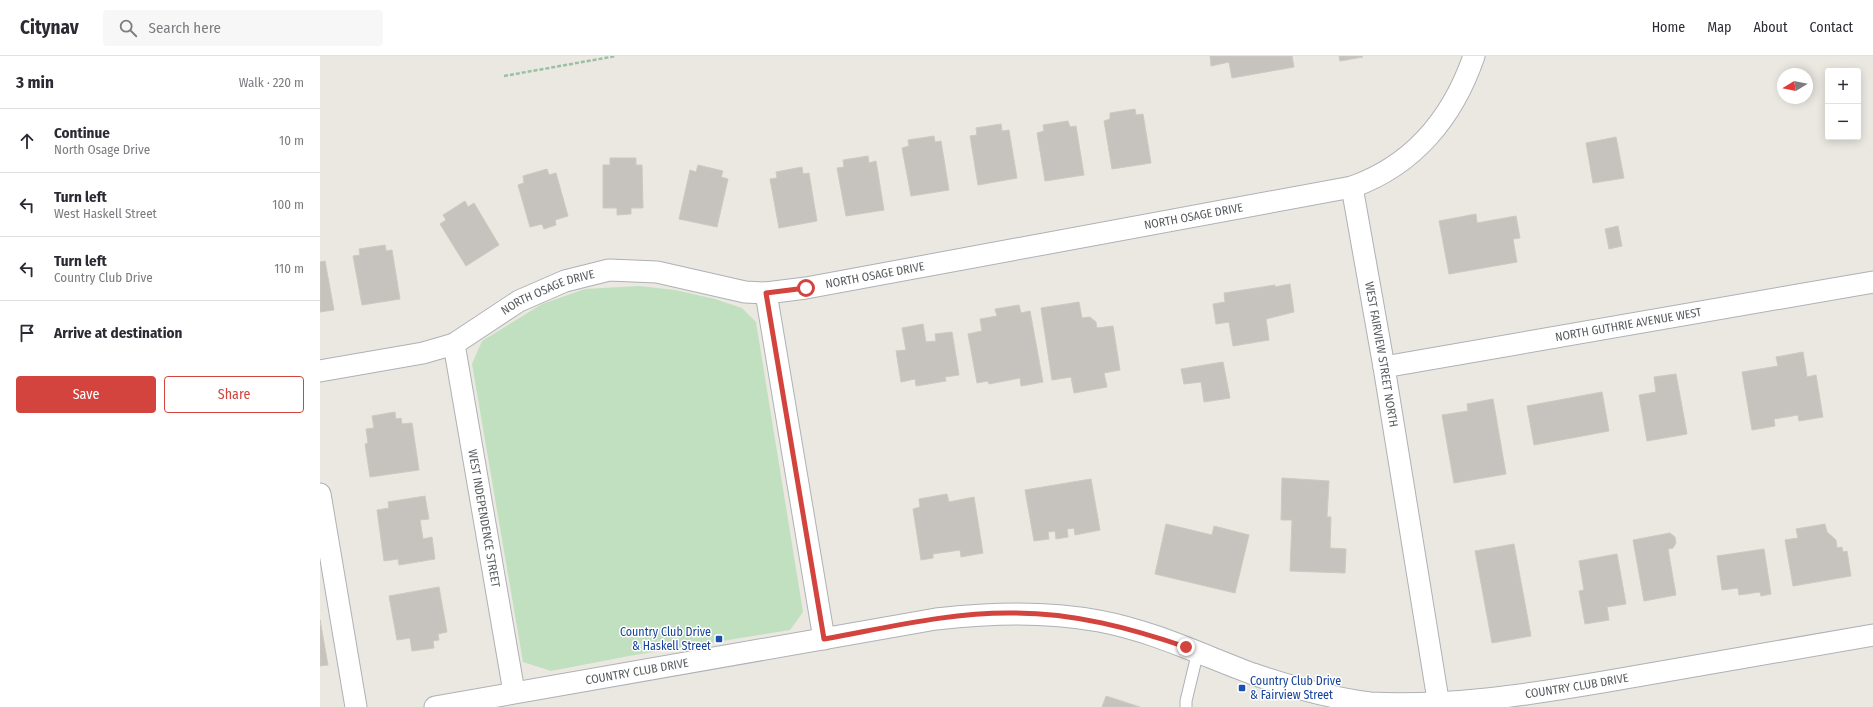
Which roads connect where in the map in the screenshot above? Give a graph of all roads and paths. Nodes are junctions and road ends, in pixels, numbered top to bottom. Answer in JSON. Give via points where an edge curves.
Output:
{"nodes":[{"id":1,"x":616,"y":56,"type":"edge"},
{"id":2,"x":1474,"y":56,"type":"edge"},
{"id":3,"x":504,"y":76,"type":"dead end"},
{"id":4,"x":1352,"y":187,"type":"junction"},
{"id":5,"x":1873,"y":282,"type":"edge"},
{"id":6,"x":766,"y":293,"type":"junction"},
{"id":7,"x":454,"y":344,"type":"junction"},
{"id":8,"x":1384,"y":367,"type":"junction"},
{"id":9,"x":320,"y":371,"type":"edge"},
{"id":10,"x":320,"y":494,"type":"edge"},
{"id":11,"x":1873,"y":635,"type":"edge"},
{"id":12,"x":824,"y":639,"type":"junction"},
{"id":13,"x":1198,"y":651,"type":"junction"},
{"id":14,"x":514,"y":692,"type":"junction"},
{"id":15,"x":1329,"y":702,"type":"edge"},
{"id":16,"x":1439,"y":706,"type":"junction"},
{"id":17,"x":356,"y":707,"type":"edge"},
{"id":18,"x":435,"y":707,"type":"edge"},
{"id":19,"x":1186,"y":707,"type":"edge"}],
"edges":[{"from":1,"to":3,"type":"path"},
{"from":2,"to":4,"type":"street","via":[[1453,103],[1438,127],[1392,168]]},
{"from":4,"to":6,"type":"street","name":"NORTH OSAGE DRIVE"},
{"from":4,"to":8,"type":"street","name":"WEST FAIRVIEW STREET NORTH"},
{"from":5,"to":8,"type":"street","name":"NORTH GUTHRIE AVENUE WEST"},
{"from":6,"to":7,"type":"street","name":"NORTH OSAGE DRIVE","via":[[745,292],[657,272],[609,270],[565,281],[518,301]]},
{"from":6,"to":12,"type":"street"},
{"from":7,"to":9,"type":"street","name":"NORTH OSAGE DRIVE","via":[[422,354]]},
{"from":7,"to":14,"type":"street","name":"WEST INDEPENDENCE STREET"},
{"from":8,"to":16,"type":"street","name":"WEST FAIRVIEW STREET NORTH"},
{"from":10,"to":17,"type":"street"},
{"from":11,"to":16,"type":"street","name":"COUNTRY CLUB DRIVE","via":[[1479,703]]},
{"from":12,"to":13,"type":"street","name":"COUNTRY CLUB DRIVE","via":[[936,619],[1014,613],[1100,621]]},
{"from":12,"to":14,"type":"street","name":"COUNTRY CLUB DRIVE"},
{"from":13,"to":15,"type":"street","name":"COUNTRY CLUB DRIVE"},
{"from":13,"to":19,"type":"lane"},
{"from":14,"to":18,"type":"street","name":"COUNTRY CLUB DRIVE"},
{"from":15,"to":16,"type":"street","name":"COUNTRY CLUB DRIVE","via":[[1405,707]]}]}
